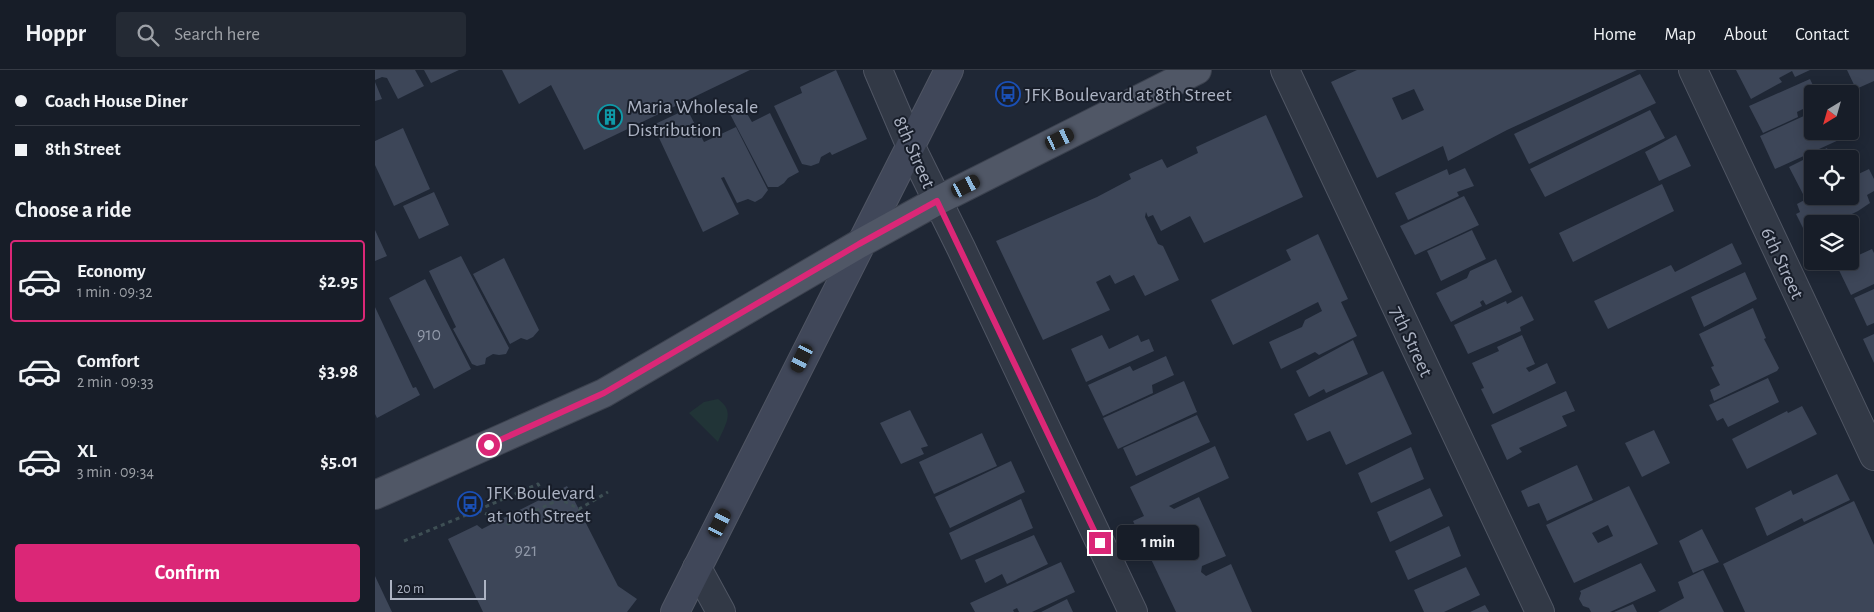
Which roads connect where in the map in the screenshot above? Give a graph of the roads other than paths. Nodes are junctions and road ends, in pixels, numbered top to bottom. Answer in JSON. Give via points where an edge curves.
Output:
{"nodes":[{"id":1,"x":878,"y":70,"type":"edge"},
{"id":2,"x":949,"y":70,"type":"edge"},
{"id":3,"x":1197,"y":70,"type":"edge"},
{"id":4,"x":1285,"y":70,"type":"edge"},
{"id":5,"x":1693,"y":70,"type":"edge"},
{"id":6,"x":911,"y":147,"type":"junction"},
{"id":7,"x":937,"y":201,"type":"junction"},
{"id":8,"x":859,"y":244,"type":"junction"},
{"id":9,"x":1874,"y":456,"type":"edge"},
{"id":10,"x":377,"y":490,"type":"edge"},
{"id":11,"x":697,"y":568,"type":"junction"},
{"id":12,"x":675,"y":612,"type":"edge"},
{"id":13,"x":721,"y":612,"type":"edge"},
{"id":14,"x":1133,"y":612,"type":"edge"},
{"id":15,"x":1539,"y":612,"type":"edge"}],
"edges":[{"from":1,"to":6,"type":"street","name":"8th Street"},
{"from":2,"to":6,"type":"main road"},
{"from":3,"to":7,"type":"main road"},
{"from":4,"to":15,"type":"street","name":"7th Street"},
{"from":5,"to":9,"type":"street","name":"6th Street"},
{"from":6,"to":7,"type":"street","name":"8th Street"},
{"from":6,"to":8,"type":"main road"},
{"from":7,"to":8,"type":"main road"},
{"from":7,"to":14,"type":"street","name":"8th Street"},
{"from":8,"to":10,"type":"main road","via":[[604,393]]},
{"from":8,"to":11,"type":"main road"},
{"from":11,"to":12,"type":"main road"},
{"from":11,"to":13,"type":"street"}]}
